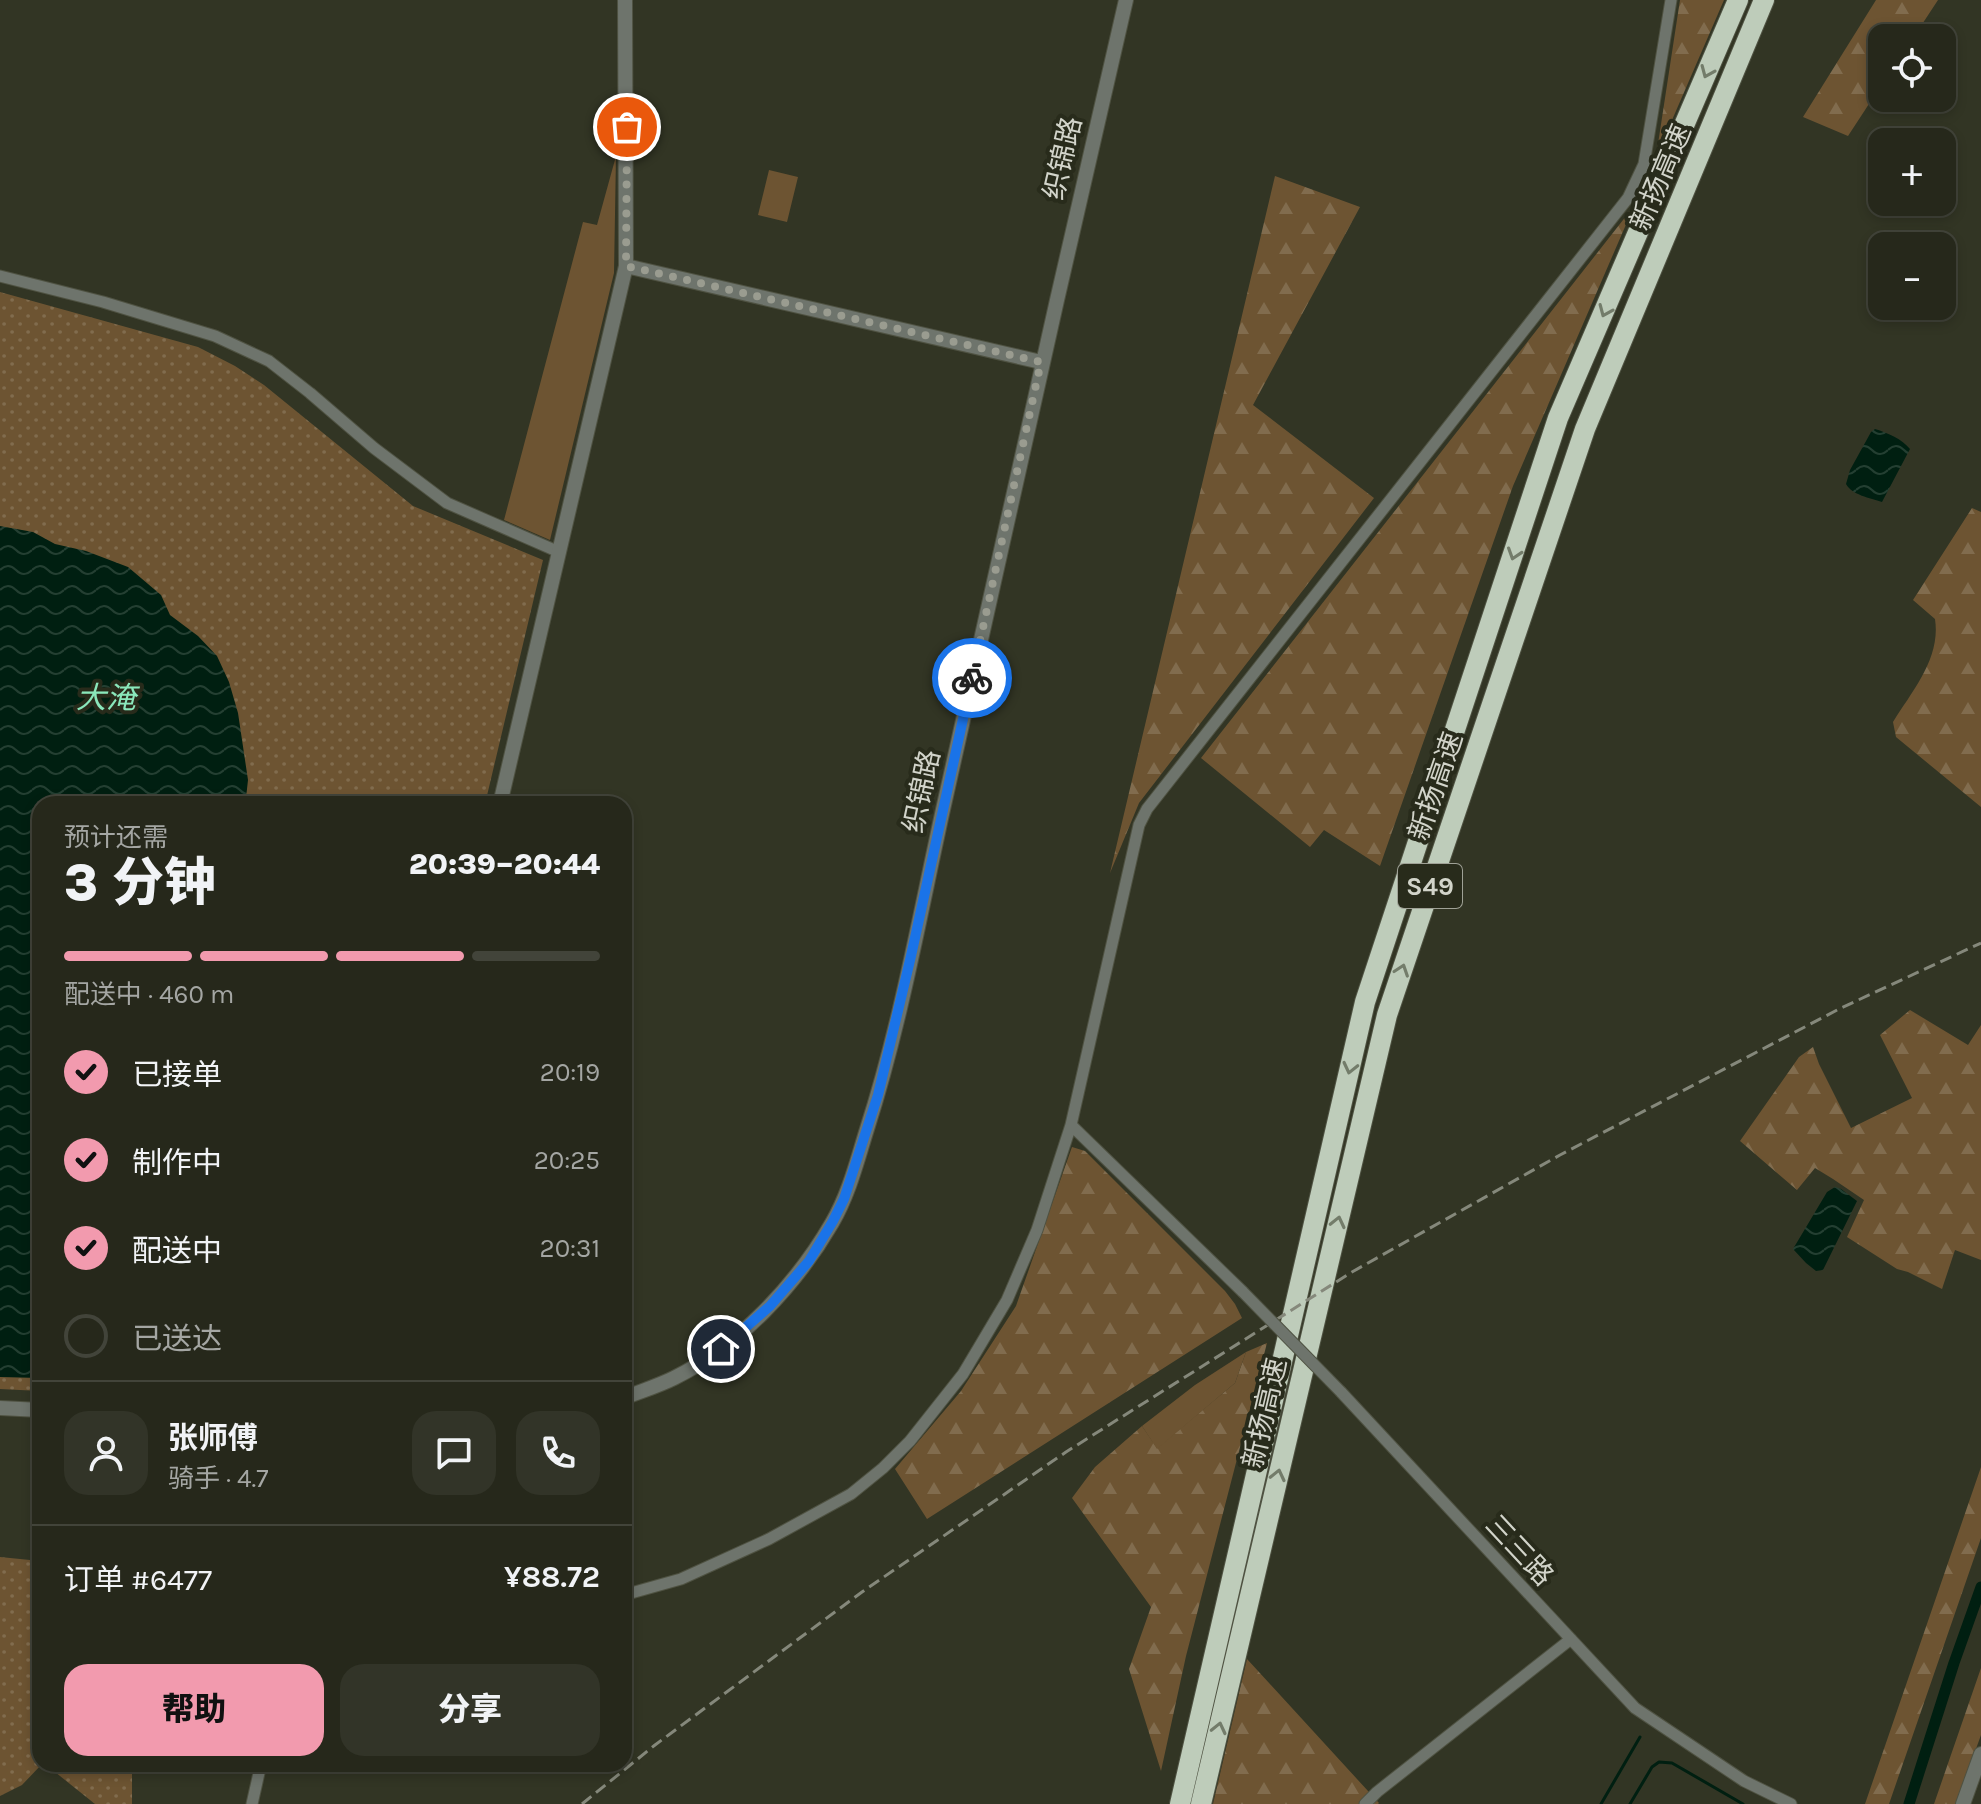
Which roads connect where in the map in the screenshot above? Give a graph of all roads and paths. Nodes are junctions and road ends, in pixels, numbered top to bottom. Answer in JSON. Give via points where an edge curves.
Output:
{"nodes":[{"id":1,"x":625,"y":0,"type":"edge"},
{"id":2,"x":1126,"y":0,"type":"edge"},
{"id":3,"x":1671,"y":0,"type":"edge"},
{"id":4,"x":1738,"y":0,"type":"edge"},
{"id":5,"x":1764,"y":0,"type":"edge"},
{"id":6,"x":626,"y":266,"type":"junction"},
{"id":7,"x":0,"y":276,"type":"edge"},
{"id":8,"x":1041,"y":362,"type":"junction"},
{"id":9,"x":559,"y":552,"type":"junction"},
{"id":10,"x":502,"y":796,"type":"edge"},
{"id":11,"x":1071,"y":1125,"type":"junction"},
{"id":12,"x":632,"y":1395,"type":"edge"},
{"id":13,"x":0,"y":1408,"type":"edge"},
{"id":14,"x":32,"y":1410,"type":"edge"},
{"id":15,"x":632,"y":1593,"type":"edge"},
{"id":16,"x":1571,"y":1639,"type":"junction"},
{"id":17,"x":1981,"y":1754,"type":"edge"},
{"id":18,"x":259,"y":1772,"type":"edge"},
{"id":19,"x":252,"y":1804,"type":"edge"},
{"id":20,"x":1180,"y":1804,"type":"edge"},
{"id":21,"x":1201,"y":1804,"type":"edge"},
{"id":22,"x":1365,"y":1804,"type":"edge"},
{"id":23,"x":1791,"y":1804,"type":"edge"},
{"id":24,"x":1963,"y":1804,"type":"edge"}],
"edges":[{"from":1,"to":6,"type":"street"},
{"from":2,"to":8,"type":"street","name":"织锦路"},
{"from":3,"to":11,"type":"street","via":[[1644,164],[1628,198],[1143,817]]},
{"from":4,"to":20,"type":"highway","name":"新扬高速","number":"S49","one_way":true,"via":[[1558,418],[1365,1002]]},
{"from":21,"to":5,"type":"highway","name":"新扬高速","number":"S49","one_way":true,"via":[[1387,1015],[1585,429]]},
{"from":6,"to":8,"type":"street"},
{"from":6,"to":9,"type":"street"},
{"from":7,"to":9,"type":"street","via":[[215,336],[269,361],[447,503]]},
{"from":8,"to":12,"type":"street","name":"织锦路","via":[[899,1009],[844,1199],[809,1261],[770,1306],[721,1349],[675,1378]]},
{"from":9,"to":10,"type":"street"},
{"from":11,"to":15,"type":"street","via":[[1037,1230],[1007,1300],[963,1374],[910,1441],[851,1494],[769,1539],[681,1579]]},
{"from":11,"to":16,"type":"street","name":"三三路","bridge":true,"via":[[1341,1392]]},
{"from":13,"to":14,"type":"street"},
{"from":16,"to":22,"type":"street"},
{"from":16,"to":23,"type":"street","name":"三三路","via":[[1635,1708],[1744,1781]]},
{"from":17,"to":24,"type":"street"},
{"from":18,"to":19,"type":"street"}]}
